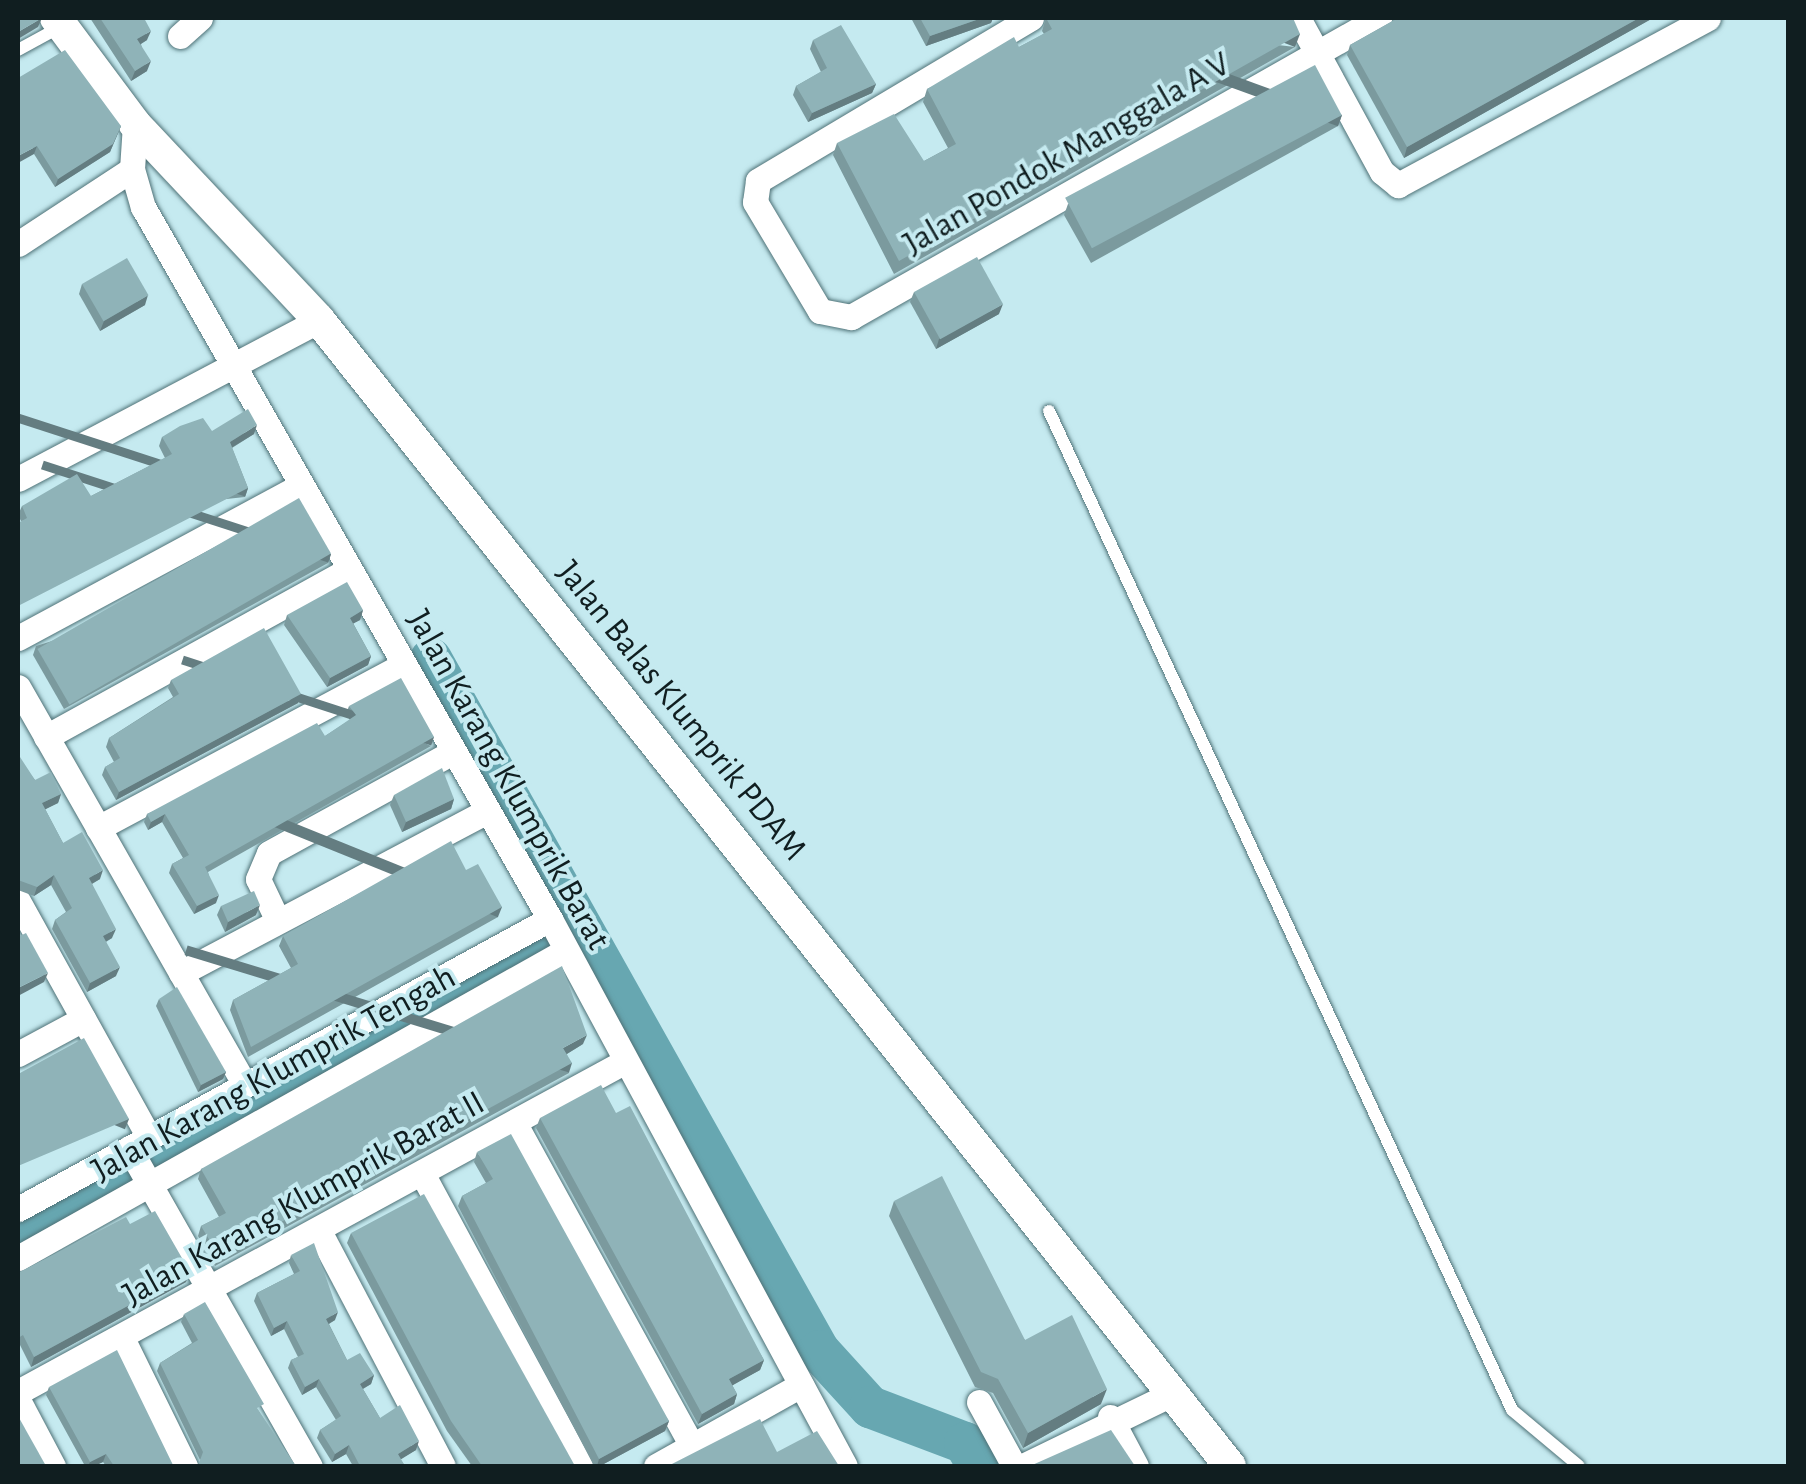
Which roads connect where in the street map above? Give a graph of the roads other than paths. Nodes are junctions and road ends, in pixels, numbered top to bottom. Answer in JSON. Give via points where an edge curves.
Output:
{"nodes":[{"id":1,"x":200,"y":18,"type":"edge"},
{"id":2,"x":1030,"y":18,"type":"edge"},
{"id":3,"x":1298,"y":18,"type":"edge"},
{"id":4,"x":1379,"y":18,"type":"edge"},
{"id":5,"x":1708,"y":18,"type":"edge"},
{"id":6,"x":59,"y":22,"type":"edge"},
{"id":7,"x":180,"y":36,"type":"dead end"},
{"id":8,"x":18,"y":50,"type":"edge"},
{"id":9,"x":1318,"y":52,"type":"junction"},
{"id":10,"x":135,"y":124,"type":"junction"},
{"id":11,"x":132,"y":170,"type":"junction"},
{"id":12,"x":18,"y":244,"type":"edge"},
{"id":13,"x":305,"y":326,"type":"junction"},
{"id":14,"x":238,"y":359,"type":"junction"},
{"id":15,"x":1049,"y":411,"type":"dead end"},
{"id":16,"x":18,"y":478,"type":"edge"},
{"id":17,"x":300,"y":486,"type":"junction"},
{"id":18,"x":349,"y":570,"type":"junction"},
{"id":19,"x":18,"y":638,"type":"edge"},
{"id":20,"x":403,"y":665,"type":"junction"},
{"id":21,"x":18,"y":688,"type":"edge"},
{"id":22,"x":46,"y":737,"type":"junction"},
{"id":23,"x":453,"y":752,"type":"junction"},
{"id":24,"x":488,"y":811,"type":"junction"},
{"id":25,"x":98,"y":828,"type":"junction"},
{"id":26,"x":18,"y":901,"type":"edge"},
{"id":27,"x":277,"y":920,"type":"junction"},
{"id":28,"x":24,"y":930,"type":"edge"},
{"id":29,"x":557,"y":934,"type":"junction"},
{"id":30,"x":181,"y":973,"type":"junction"},
{"id":31,"x":83,"y":1019,"type":"junction"},
{"id":32,"x":18,"y":1054,"type":"edge"},
{"id":33,"x":622,"y":1063,"type":"junction"},
{"id":34,"x":244,"y":1083,"type":"junction"},
{"id":35,"x":515,"y":1124,"type":"junction"},
{"id":36,"x":141,"y":1159,"type":"junction"},
{"id":37,"x":424,"y":1177,"type":"junction"},
{"id":38,"x":18,"y":1209,"type":"edge"},
{"id":39,"x":320,"y":1233,"type":"junction"},
{"id":40,"x":18,"y":1258,"type":"edge"},
{"id":41,"x":215,"y":1288,"type":"junction"},
{"id":42,"x":122,"y":1338,"type":"junction"},
{"id":43,"x":800,"y":1386,"type":"junction"},
{"id":44,"x":18,"y":1392,"type":"edge"},
{"id":45,"x":1171,"y":1394,"type":"junction"},
{"id":46,"x":18,"y":1400,"type":"edge"},
{"id":47,"x":979,"y":1402,"type":"dead end"},
{"id":48,"x":1110,"y":1418,"type":"junction"},
{"id":49,"x":692,"y":1446,"type":"junction"},
{"id":50,"x":53,"y":1466,"type":"edge"},
{"id":51,"x":186,"y":1466,"type":"edge"},
{"id":52,"x":310,"y":1466,"type":"edge"},
{"id":53,"x":443,"y":1466,"type":"edge"},
{"id":54,"x":580,"y":1466,"type":"edge"},
{"id":55,"x":656,"y":1466,"type":"edge"},
{"id":56,"x":845,"y":1466,"type":"edge"},
{"id":57,"x":1014,"y":1466,"type":"edge"},
{"id":58,"x":1023,"y":1466,"type":"edge"},
{"id":59,"x":1136,"y":1466,"type":"edge"},
{"id":60,"x":1230,"y":1466,"type":"edge"},
{"id":61,"x":1580,"y":1466,"type":"edge"}],
"edges":[{"from":1,"to":7,"type":"street"},
{"from":2,"to":9,"type":"street","name":"Jalan Pondok Manggala A V","via":[[758,181],[755,202],[814,304],[851,317]]},
{"from":3,"to":9,"type":"street"},
{"from":4,"to":9,"type":"street","name":"Jalan Pondok Manggala A V"},
{"from":5,"to":9,"type":"street","via":[[1406,184],[1382,172]]},
{"from":6,"to":8,"type":"lane"},
{"from":6,"to":10,"type":"street","name":"Jalan Balas Klumprik PDAM"},
{"from":10,"to":11,"type":"street"},
{"from":10,"to":13,"type":"street","name":"Jalan Balas Klumprik PDAM"},
{"from":11,"to":12,"type":"street"},
{"from":11,"to":14,"type":"street","name":"Jalan Karang Klumprik Barat"},
{"from":13,"to":14,"type":"street"},
{"from":13,"to":45,"type":"street","name":"Jalan Balas Klumprik PDAM"},
{"from":14,"to":16,"type":"street"},
{"from":14,"to":17,"type":"street","name":"Jalan Karang Klumprik Barat"},
{"from":15,"to":61,"type":"lane","via":[[1512,1410]]},
{"from":17,"to":18,"type":"street","name":"Jalan Karang Klumprik Barat"},
{"from":17,"to":19,"type":"street"},
{"from":18,"to":20,"type":"street","name":"Jalan Karang Klumprik Barat"},
{"from":18,"to":22,"type":"street"},
{"from":20,"to":23,"type":"street","name":"Jalan Karang Klumprik Barat"},
{"from":20,"to":25,"type":"street"},
{"from":21,"to":22,"type":"street"},
{"from":22,"to":25,"type":"street"},
{"from":23,"to":24,"type":"street","name":"Jalan Karang Klumprik Barat"},
{"from":23,"to":27,"type":"street","via":[[269,853],[258,878]]},
{"from":24,"to":27,"type":"street"},
{"from":24,"to":29,"type":"street","name":"Jalan Karang Klumprik Barat"},
{"from":25,"to":30,"type":"street"},
{"from":26,"to":28,"type":"street"},
{"from":27,"to":30,"type":"street"},
{"from":28,"to":31,"type":"street"},
{"from":29,"to":33,"type":"street","name":"Jalan Karang Klumprik Barat"},
{"from":29,"to":34,"type":"street","name":"Jalan Karang Klumprik Tengah"},
{"from":29,"to":36,"type":"street","name":"Jalan Karang Klumprik Tengah"},
{"from":30,"to":34,"type":"street"},
{"from":31,"to":32,"type":"street"},
{"from":31,"to":36,"type":"street"},
{"from":33,"to":35,"type":"street","name":"Jalan Karang Klumprik Barat II"},
{"from":33,"to":43,"type":"street","name":"Jalan Karang Klumprik Barat"},
{"from":34,"to":36,"type":"street","name":"Jalan Karang Klumprik Tengah"},
{"from":35,"to":37,"type":"street","name":"Jalan Karang Klumprik Barat II"},
{"from":35,"to":49,"type":"street"},
{"from":36,"to":38,"type":"street","name":"Jalan Karang Klumprik Tengah"},
{"from":36,"to":40,"type":"street","name":"Jalan Karang Klumprik Tengah"},
{"from":36,"to":41,"type":"street"},
{"from":37,"to":39,"type":"street","name":"Jalan Karang Klumprik Barat II"},
{"from":37,"to":54,"type":"street"},
{"from":39,"to":41,"type":"street","name":"Jalan Karang Klumprik Barat II"},
{"from":39,"to":53,"type":"street"},
{"from":41,"to":42,"type":"street","name":"Jalan Karang Klumprik Barat II"},
{"from":41,"to":52,"type":"street"},
{"from":42,"to":44,"type":"street","name":"Jalan Karang Klumprik Barat II"},
{"from":42,"to":51,"type":"street"},
{"from":43,"to":49,"type":"street"},
{"from":43,"to":56,"type":"street","name":"Jalan Karang Klumprik Barat"},
{"from":45,"to":48,"type":"street"},
{"from":45,"to":60,"type":"street","name":"Jalan Balas Klumprik PDAM"},
{"from":46,"to":50,"type":"street"},
{"from":47,"to":57,"type":"street"},
{"from":48,"to":58,"type":"street"},
{"from":48,"to":59,"type":"street"},
{"from":49,"to":55,"type":"street"}]}
